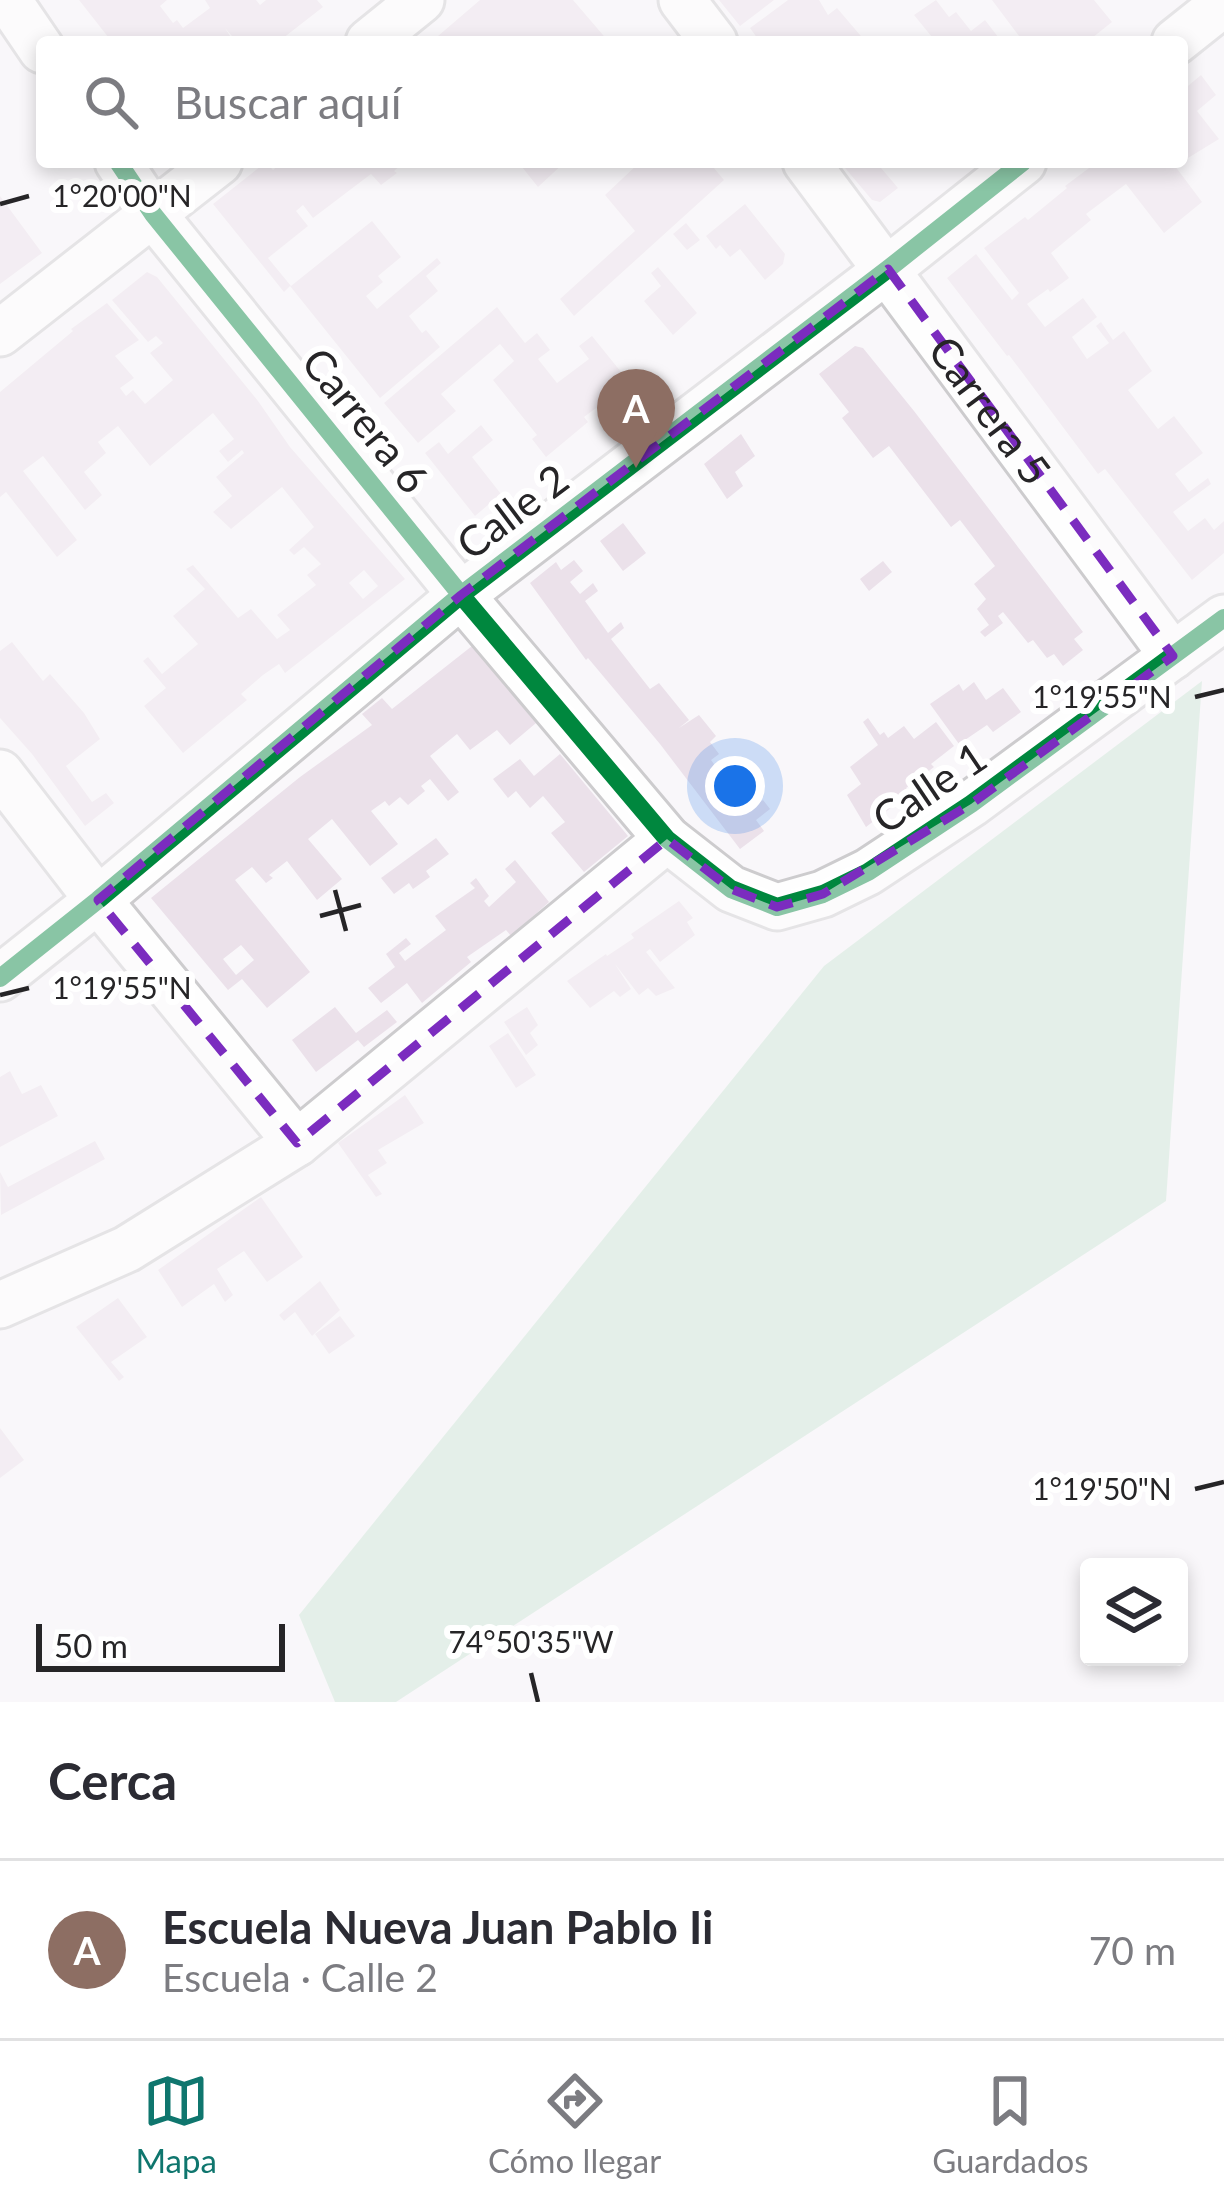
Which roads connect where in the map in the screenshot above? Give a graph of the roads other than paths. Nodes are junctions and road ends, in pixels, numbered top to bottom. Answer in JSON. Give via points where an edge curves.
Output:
{"nodes":[{"id":1,"x":8,"y":0,"type":"edge"},
{"id":2,"x":421,"y":0,"type":"edge"},
{"id":3,"x":682,"y":0,"type":"edge"},
{"id":4,"x":1224,"y":3,"type":"edge"},
{"id":5,"x":376,"y":36,"type":"edge"},
{"id":6,"x":709,"y":36,"type":"edge"},
{"id":7,"x":1183,"y":36,"type":"edge"},
{"id":8,"x":36,"y":41,"type":"edge"},
{"id":9,"x":122,"y":168,"type":"edge"},
{"id":10,"x":211,"y":168,"type":"edge"},
{"id":11,"x":811,"y":168,"type":"edge"},
{"id":12,"x":1015,"y":168,"type":"edge"},
{"id":13,"x":153,"y":214,"type":"junction"},
{"id":14,"x":888,"y":269,"type":"junction"},
{"id":15,"x":0,"y":334,"type":"edge"},
{"id":16,"x":461,"y":595,"type":"junction"},
{"id":17,"x":1224,"y":618,"type":"edge"},
{"id":18,"x":1173,"y":656,"type":"junction"},
{"id":19,"x":0,"y":773,"type":"edge"},
{"id":20,"x":667,"y":839,"type":"junction"},
{"id":21,"x":98,"y":900,"type":"junction"},
{"id":22,"x":777,"y":907,"type":"joint"},
{"id":23,"x":0,"y":978,"type":"edge"},
{"id":24,"x":297,"y":1143,"type":"junction"},
{"id":25,"x":0,"y":1305,"type":"edge"}],
"edges":[{"from":1,"to":8,"type":"street"},
{"from":2,"to":5,"type":"street"},
{"from":3,"to":6,"type":"street"},
{"from":4,"to":7,"type":"street"},
{"from":9,"to":13,"type":"street","name":"Carrera 6"},
{"from":10,"to":13,"type":"street"},
{"from":11,"to":14,"type":"street","name":"Carrera 5"},
{"from":12,"to":14,"type":"street","name":"Calle 2"},
{"from":13,"to":15,"type":"street"},
{"from":13,"to":16,"type":"street","name":"Carrera 6"},
{"from":14,"to":16,"type":"street","name":"Calle 2"},
{"from":14,"to":18,"type":"street","name":"Carrera 5"},
{"from":16,"to":20,"type":"street","name":"Carrera 6"},
{"from":16,"to":21,"type":"street","name":"Calle 2"},
{"from":17,"to":18,"type":"street","name":"Calle 1"},
{"from":18,"to":22,"type":"street","name":"Calle 1","via":[[868,872]]},
{"from":19,"to":21,"type":"street"},
{"from":20,"to":22,"type":"street","name":"Carrera 6","via":[[731,889]]},
{"from":20,"to":24,"type":"street"},
{"from":21,"to":23,"type":"street","name":"Calle 2"},
{"from":21,"to":24,"type":"street"},
{"from":24,"to":25,"type":"street","via":[[128,1249]]}]}
